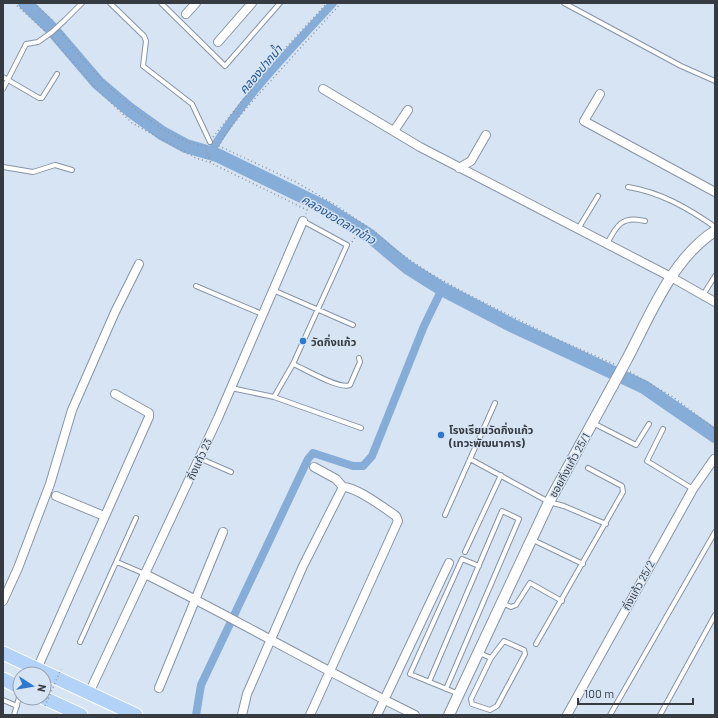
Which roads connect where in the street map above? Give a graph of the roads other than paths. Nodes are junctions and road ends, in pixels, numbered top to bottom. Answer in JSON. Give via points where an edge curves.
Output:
{"nodes":[{"id":1,"x":82,"y":3,"type":"edge"},
{"id":2,"x":110,"y":3,"type":"edge"},
{"id":3,"x":162,"y":3,"type":"edge"},
{"id":4,"x":196,"y":3,"type":"edge"},
{"id":5,"x":252,"y":3,"type":"edge"},
{"id":6,"x":280,"y":3,"type":"edge"},
{"id":7,"x":564,"y":3,"type":"edge"},
{"id":8,"x":186,"y":14,"type":"dead end"},
{"id":9,"x":218,"y":42,"type":"dead end"},
{"id":10,"x":57,"y":74,"type":"dead end"},
{"id":11,"x":5,"y":79,"type":"edge"},
{"id":12,"x":715,"y":81,"type":"edge"},
{"id":13,"x":3,"y":89,"type":"edge"},
{"id":14,"x":323,"y":89,"type":"dead end"},
{"id":15,"x":600,"y":94,"type":"dead end"},
{"id":16,"x":408,"y":110,"type":"dead end"},
{"id":17,"x":394,"y":132,"type":"junction"},
{"id":18,"x":486,"y":135,"type":"dead end"},
{"id":19,"x":210,"y":142,"type":"road end"},
{"id":20,"x":3,"y":166,"type":"edge"},
{"id":21,"x":460,"y":168,"type":"junction"},
{"id":22,"x":72,"y":170,"type":"dead end"},
{"id":23,"x":628,"y":187,"type":"dead end"},
{"id":24,"x":715,"y":192,"type":"edge"},
{"id":25,"x":598,"y":196,"type":"dead end"},
{"id":26,"x":303,"y":221,"type":"joint"},
{"id":27,"x":645,"y":221,"type":"dead end"},
{"id":28,"x":715,"y":227,"type":"edge"},
{"id":29,"x":578,"y":230,"type":"junction"},
{"id":30,"x":715,"y":231,"type":"edge"},
{"id":31,"x":606,"y":244,"type":"junction"},
{"id":32,"x":139,"y":264,"type":"dead end"},
{"id":33,"x":715,"y":276,"type":"edge"},
{"id":34,"x":671,"y":278,"type":"junction"},
{"id":35,"x":196,"y":286,"type":"dead end"},
{"id":36,"x":273,"y":290,"type":"junction"},
{"id":37,"x":703,"y":296,"type":"junction"},
{"id":38,"x":715,"y":302,"type":"edge"},
{"id":39,"x":318,"y":311,"type":"junction"},
{"id":40,"x":263,"y":314,"type":"junction"},
{"id":41,"x":354,"y":325,"type":"dead end"},
{"id":42,"x":359,"y":358,"type":"dead end"},
{"id":43,"x":293,"y":364,"type":"junction"},
{"id":44,"x":231,"y":388,"type":"junction"},
{"id":45,"x":115,"y":394,"type":"dead end"},
{"id":46,"x":274,"y":397,"type":"junction"},
{"id":47,"x":495,"y":403,"type":"dead end"},
{"id":48,"x":592,"y":423,"type":"junction"},
{"id":49,"x":649,"y":424,"type":"dead end"},
{"id":50,"x":361,"y":428,"type":"dead end"},
{"id":51,"x":663,"y":429,"type":"dead end"},
{"id":52,"x":199,"y":458,"type":"junction"},
{"id":53,"x":470,"y":458,"type":"junction"},
{"id":54,"x":714,"y":459,"type":"dead end"},
{"id":55,"x":314,"y":467,"type":"dead end"},
{"id":56,"x":588,"y":468,"type":"dead end"},
{"id":57,"x":231,"y":472,"type":"dead end"},
{"id":58,"x":501,"y":475,"type":"junction"},
{"id":59,"x":343,"y":488,"type":"junction"},
{"id":60,"x":693,"y":489,"type":"junction"},
{"id":61,"x":56,"y":496,"type":"dead end"},
{"id":62,"x":549,"y":502,"type":"junction"},
{"id":63,"x":445,"y":515,"type":"dead end"},
{"id":64,"x":104,"y":516,"type":"junction"},
{"id":65,"x":136,"y":518,"type":"dead end"},
{"id":66,"x":606,"y":524,"type":"junction"},
{"id":67,"x":223,"y":532,"type":"dead end"},
{"id":68,"x":715,"y":532,"type":"edge"},
{"id":69,"x":532,"y":540,"type":"junction"},
{"id":70,"x":465,"y":552,"type":"dead end"},
{"id":71,"x":117,"y":562,"type":"junction"},
{"id":72,"x":449,"y":562,"type":"dead end"},
{"id":73,"x":583,"y":564,"type":"junction"},
{"id":74,"x":479,"y":566,"type":"junction"},
{"id":75,"x":145,"y":574,"type":"junction"},
{"id":76,"x":196,"y":598,"type":"junction"},
{"id":77,"x":3,"y":601,"type":"edge"},
{"id":78,"x":562,"y":601,"type":"junction"},
{"id":79,"x":501,"y":603,"type":"junction"},
{"id":80,"x":715,"y":615,"type":"edge"},
{"id":81,"x":270,"y":640,"type":"junction"},
{"id":82,"x":80,"y":642,"type":"dead end"},
{"id":83,"x":536,"y":644,"type":"dead end"},
{"id":84,"x":3,"y":653,"type":"edge"},
{"id":85,"x":478,"y":653,"type":"junction"},
{"id":86,"x":491,"y":658,"type":"junction"},
{"id":87,"x":31,"y":666,"type":"edge"},
{"id":88,"x":38,"y":666,"type":"edge"},
{"id":89,"x":330,"y":671,"type":"junction"},
{"id":90,"x":52,"y":676,"type":"edge"},
{"id":91,"x":3,"y":679,"type":"edge"},
{"id":92,"x":429,"y":682,"type":"junction"},
{"id":93,"x":12,"y":684,"type":"edge"},
{"id":94,"x":159,"y":688,"type":"dead end"},
{"id":95,"x":446,"y":689,"type":"junction"},
{"id":96,"x":89,"y":693,"type":"junction"},
{"id":97,"x":459,"y":694,"type":"junction"},
{"id":98,"x":384,"y":700,"type":"junction"},
{"id":99,"x":52,"y":705,"type":"edge"},
{"id":100,"x":17,"y":706,"type":"edge"},
{"id":101,"x":14,"y":715,"type":"edge"},
{"id":102,"x":81,"y":715,"type":"edge"},
{"id":103,"x":136,"y":715,"type":"edge"},
{"id":104,"x":242,"y":715,"type":"edge"},
{"id":105,"x":310,"y":715,"type":"edge"},
{"id":106,"x":377,"y":715,"type":"edge"},
{"id":107,"x":415,"y":715,"type":"edge"},
{"id":108,"x":449,"y":715,"type":"edge"},
{"id":109,"x":568,"y":715,"type":"edge"},
{"id":110,"x":610,"y":715,"type":"edge"},
{"id":111,"x":660,"y":715,"type":"edge"}],
"edges":[{"from":1,"to":11,"type":"lane","bridge":true,"via":[[38,42],[26,44]]},
{"from":2,"to":19,"type":"lane","via":[[144,36],[146,41],[143,66],[192,104]]},
{"from":3,"to":6,"type":"lane","via":[[225,66]]},
{"from":4,"to":8,"type":"street"},
{"from":5,"to":9,"type":"street"},
{"from":7,"to":12,"type":"lane","via":[[681,66]]},
{"from":10,"to":11,"type":"lane","via":[[42,98]]},
{"from":11,"to":13,"type":"lane"},
{"from":14,"to":17,"type":"street"},
{"from":15,"to":24,"type":"street","via":[[584,121]]},
{"from":16,"to":17,"type":"street"},
{"from":17,"to":21,"type":"street"},
{"from":18,"to":21,"type":"street","via":[[471,161]]},
{"from":20,"to":22,"type":"lane","via":[[33,172],[55,165]]},
{"from":21,"to":29,"type":"street"},
{"from":23,"to":28,"type":"lane","via":[[652,192],[694,212]]},
{"from":25,"to":29,"type":"lane"},
{"from":26,"to":36,"type":"street","name":"กิ่งแก้ว 23"},
{"from":26,"to":39,"type":"lane","via":[[347,245]]},
{"from":27,"to":31,"type":"lane","via":[[634,218],[624,221]]},
{"from":29,"to":31,"type":"street"},
{"from":30,"to":34,"type":"street","name":"ซอยกิ่งแก้ว 25/1","via":[[697,245]]},
{"from":31,"to":34,"type":"street"},
{"from":32,"to":77,"type":"street","via":[[72,410],[50,484]]},
{"from":33,"to":37,"type":"lane"},
{"from":34,"to":37,"type":"street"},
{"from":34,"to":48,"type":"street","name":"ซอยกิ่งแก้ว 25/1","bridge":true},
{"from":35,"to":40,"type":"lane"},
{"from":36,"to":39,"type":"lane"},
{"from":36,"to":40,"type":"street","name":"กิ่งแก้ว 23"},
{"from":37,"to":38,"type":"street"},
{"from":39,"to":41,"type":"lane"},
{"from":39,"to":43,"type":"lane"},
{"from":40,"to":44,"type":"street","name":"กิ่งแก้ว 23"},
{"from":42,"to":43,"type":"lane","via":[[360,362],[348,387],[339,386]]},
{"from":43,"to":46,"type":"lane"},
{"from":44,"to":46,"type":"lane"},
{"from":44,"to":52,"type":"street","name":"กิ่งแก้ว 23"},
{"from":45,"to":64,"type":"street","via":[[149,415]]},
{"from":46,"to":50,"type":"lane"},
{"from":47,"to":53,"type":"lane"},
{"from":48,"to":49,"type":"lane","via":[[636,444]]},
{"from":48,"to":62,"type":"street","name":"ซอยกิ่งแก้ว 25/1"},
{"from":51,"to":60,"type":"lane","via":[[647,461],[653,467]]},
{"from":52,"to":57,"type":"lane"},
{"from":52,"to":75,"type":"street","name":"กิ่งแก้ว 23"},
{"from":53,"to":58,"type":"lane"},
{"from":53,"to":63,"type":"lane"},
{"from":54,"to":60,"type":"street","name":"กิ่งแก้ว 25/2"},
{"from":55,"to":59,"type":"street","via":[[336,479]]},
{"from":56,"to":66,"type":"lane","via":[[624,489]]},
{"from":58,"to":62,"type":"lane"},
{"from":58,"to":70,"type":"lane"},
{"from":59,"to":81,"type":"street","via":[[303,566]]},
{"from":59,"to":89,"type":"street","via":[[356,491],[396,516],[398,521]]},
{"from":60,"to":109,"type":"street","name":"กิ่งแก้ว 25/2"},
{"from":61,"to":64,"type":"street"},
{"from":62,"to":66,"type":"lane"},
{"from":62,"to":69,"type":"street","name":"ซอยกิ่งแก้ว 25/1"},
{"from":64,"to":88,"type":"street"},
{"from":65,"to":71,"type":"lane"},
{"from":66,"to":73,"type":"lane"},
{"from":67,"to":76,"type":"street"},
{"from":68,"to":110,"type":"lane"},
{"from":69,"to":73,"type":"lane"},
{"from":69,"to":79,"type":"street","name":"ซอยกิ่งแก้ว 25/1"},
{"from":71,"to":75,"type":"lane"},
{"from":71,"to":82,"type":"lane"},
{"from":72,"to":98,"type":"street"},
{"from":73,"to":78,"type":"lane"},
{"from":74,"to":92,"type":"lane"},
{"from":74,"to":92,"type":"lane","via":[[462,559],[410,674]]},
{"from":74,"to":95,"type":"lane","via":[[502,511],[519,519]]},
{"from":75,"to":76,"type":"street"},
{"from":75,"to":96,"type":"street","name":"กิ่งแก้ว 23"},
{"from":76,"to":81,"type":"street"},
{"from":76,"to":94,"type":"street"},
{"from":78,"to":79,"type":"lane","via":[[530,583],[516,605],[511,607]]},
{"from":78,"to":83,"type":"lane"},
{"from":79,"to":85,"type":"street","name":"ซอยกิ่งแก้ว 25/1"},
{"from":80,"to":111,"type":"lane"},
{"from":81,"to":89,"type":"street"},
{"from":81,"to":104,"type":"street","via":[[247,694]]},
{"from":84,"to":87,"type":"main road"},
{"from":85,"to":86,"type":"lane"},
{"from":85,"to":97,"type":"street","name":"ซอยกิ่งแก้ว 25/1"},
{"from":86,"to":86,"type":"lane","via":[[471,699],[472,704],[490,710],[497,706],[525,654],[524,650],[504,641]]},
{"from":89,"to":98,"type":"street"},
{"from":89,"to":105,"type":"street"},
{"from":90,"to":96,"type":"main road"},
{"from":91,"to":93,"type":"main road"},
{"from":92,"to":95,"type":"lane"},
{"from":95,"to":97,"type":"lane"},
{"from":96,"to":103,"type":"main road"},
{"from":97,"to":108,"type":"street","name":"ซอยกิ่งแก้ว 25/1"},
{"from":98,"to":106,"type":"street"},
{"from":98,"to":107,"type":"street"},
{"from":99,"to":102,"type":"main road"},
{"from":100,"to":101,"type":"lane"}]}
